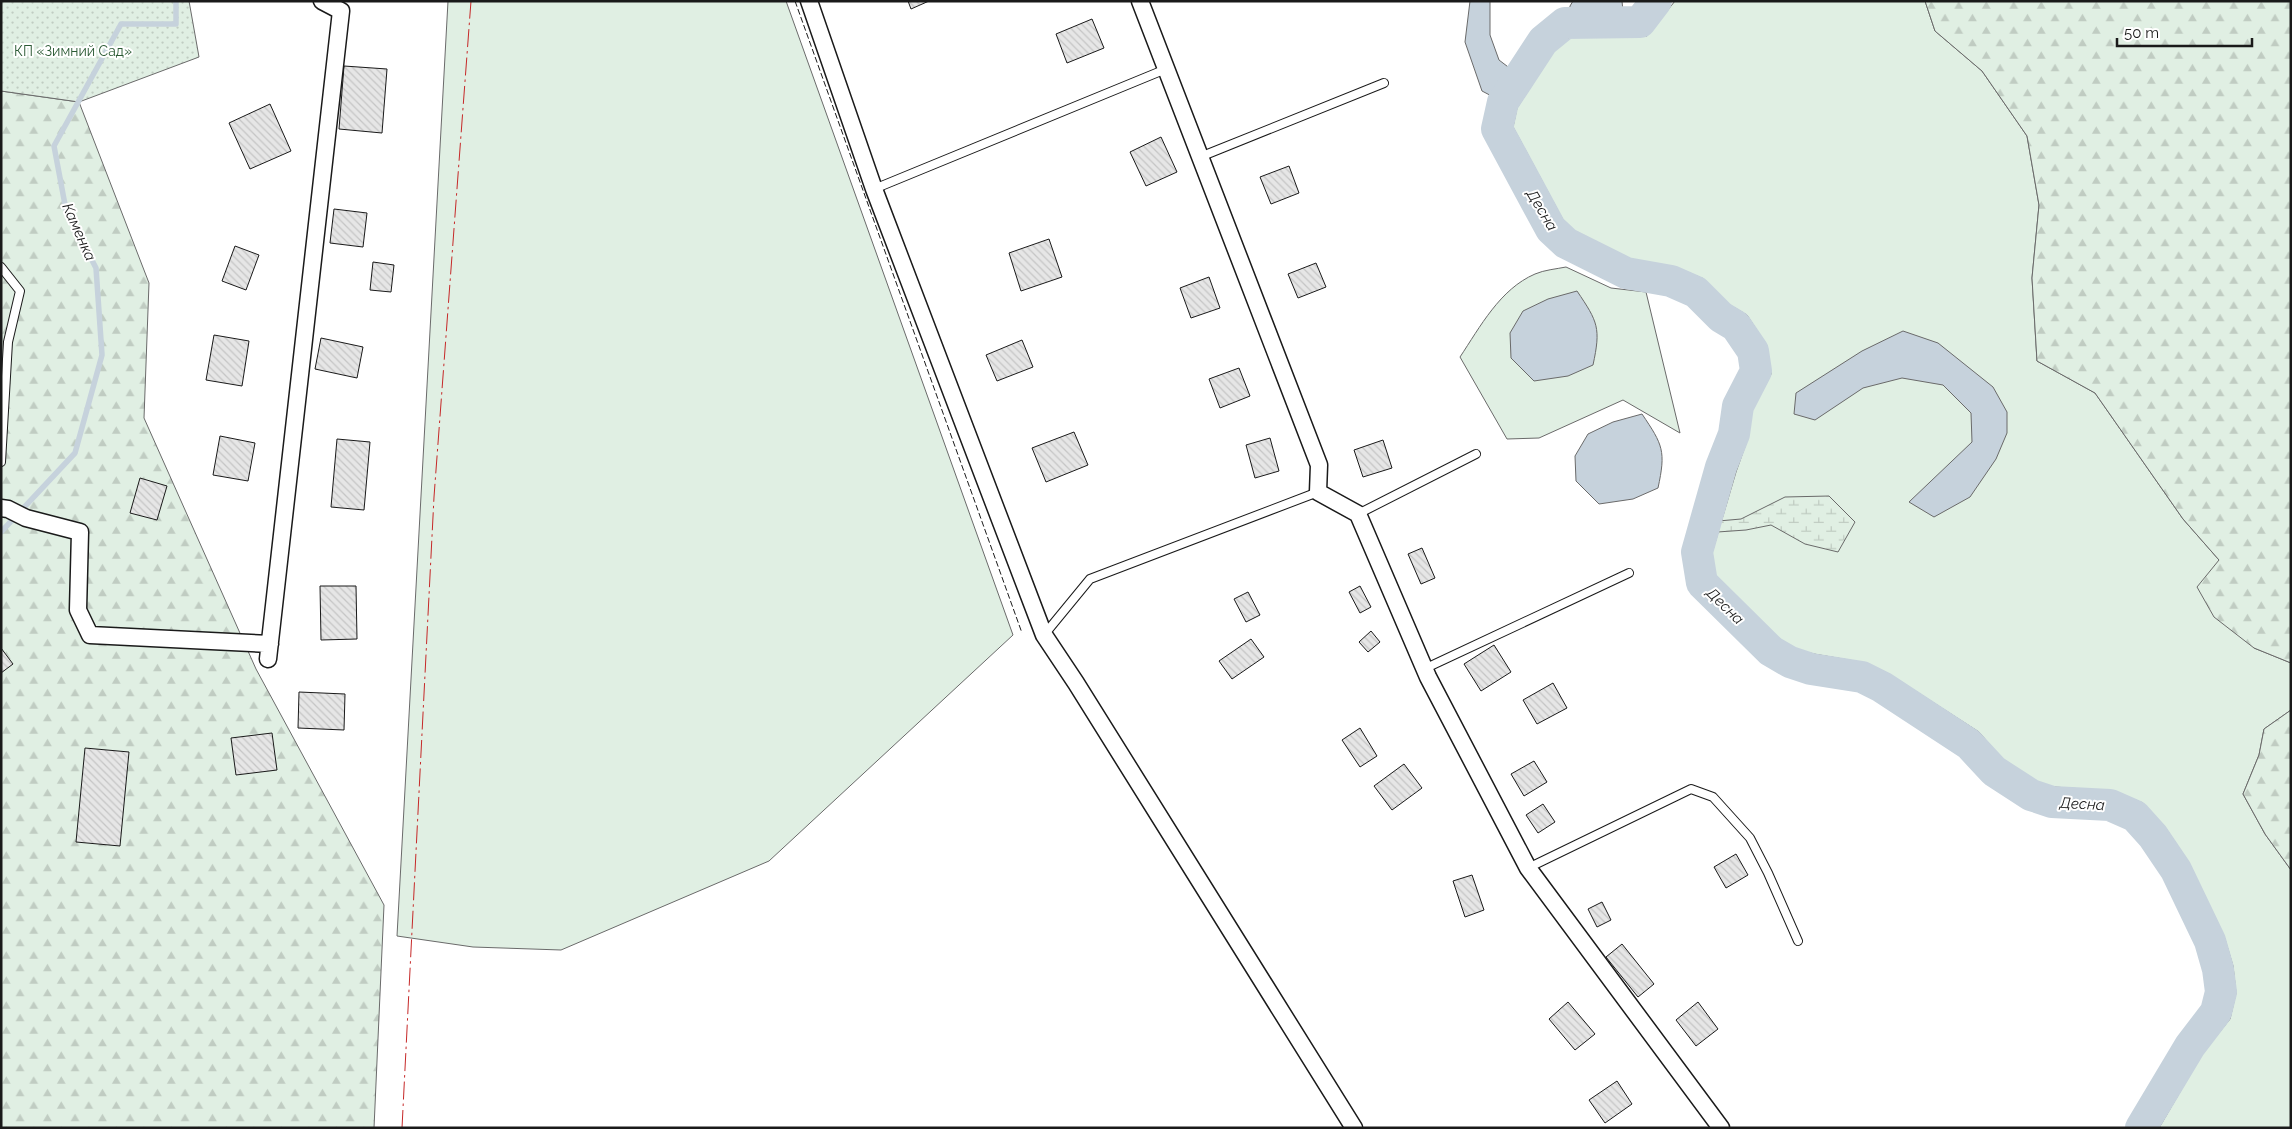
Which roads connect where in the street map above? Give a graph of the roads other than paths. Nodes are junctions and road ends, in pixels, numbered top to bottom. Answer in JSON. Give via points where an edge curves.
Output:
{"nodes":[{"id":1,"x":322,"y":1,"type":"edge"},
{"id":2,"x":809,"y":1,"type":"edge"},
{"id":3,"x":1140,"y":1,"type":"edge"},
{"id":4,"x":1166,"y":69,"type":"junction"},
{"id":5,"x":1384,"y":82,"type":"dead end"},
{"id":6,"x":1200,"y":157,"type":"junction"},
{"id":7,"x":874,"y":189,"type":"junction"},
{"id":8,"x":1,"y":267,"type":"edge"},
{"id":9,"x":1476,"y":454,"type":"dead end"},
{"id":10,"x":1,"y":462,"type":"edge"},
{"id":11,"x":1318,"y":492,"type":"junction"},
{"id":12,"x":5,"y":508,"type":"edge"},
{"id":13,"x":1358,"y":514,"type":"junction"},
{"id":14,"x":1629,"y":573,"type":"dead end"},
{"id":15,"x":1044,"y":635,"type":"junction"},
{"id":16,"x":1424,"y":669,"type":"junction"},
{"id":17,"x":1528,"y":868,"type":"junction"},
{"id":18,"x":1798,"y":941,"type":"dead end"},
{"id":19,"x":1354,"y":1128,"type":"edge"},
{"id":20,"x":1721,"y":1128,"type":"edge"}],
"edges":[{"from":1,"to":12,"type":"street","via":[[341,11],[269,652],[90,635],[78,610],[80,532],[26,518]]},
{"from":2,"to":7,"type":"street"},
{"from":3,"to":4,"type":"street"},
{"from":4,"to":6,"type":"street"},
{"from":4,"to":7,"type":"lane"},
{"from":5,"to":6,"type":"lane"},
{"from":6,"to":11,"type":"street","via":[[1319,465]]},
{"from":7,"to":15,"type":"street"},
{"from":8,"to":10,"type":"lane","via":[[20,291],[8,342]]},
{"from":9,"to":13,"type":"lane"},
{"from":11,"to":13,"type":"street"},
{"from":11,"to":15,"type":"lane","via":[[1090,579]]},
{"from":13,"to":16,"type":"street"},
{"from":14,"to":16,"type":"lane"},
{"from":15,"to":19,"type":"street"},
{"from":16,"to":17,"type":"street"},
{"from":17,"to":18,"type":"lane","via":[[1691,789],[1713,797],[1750,838]]},
{"from":17,"to":20,"type":"street"}]}
